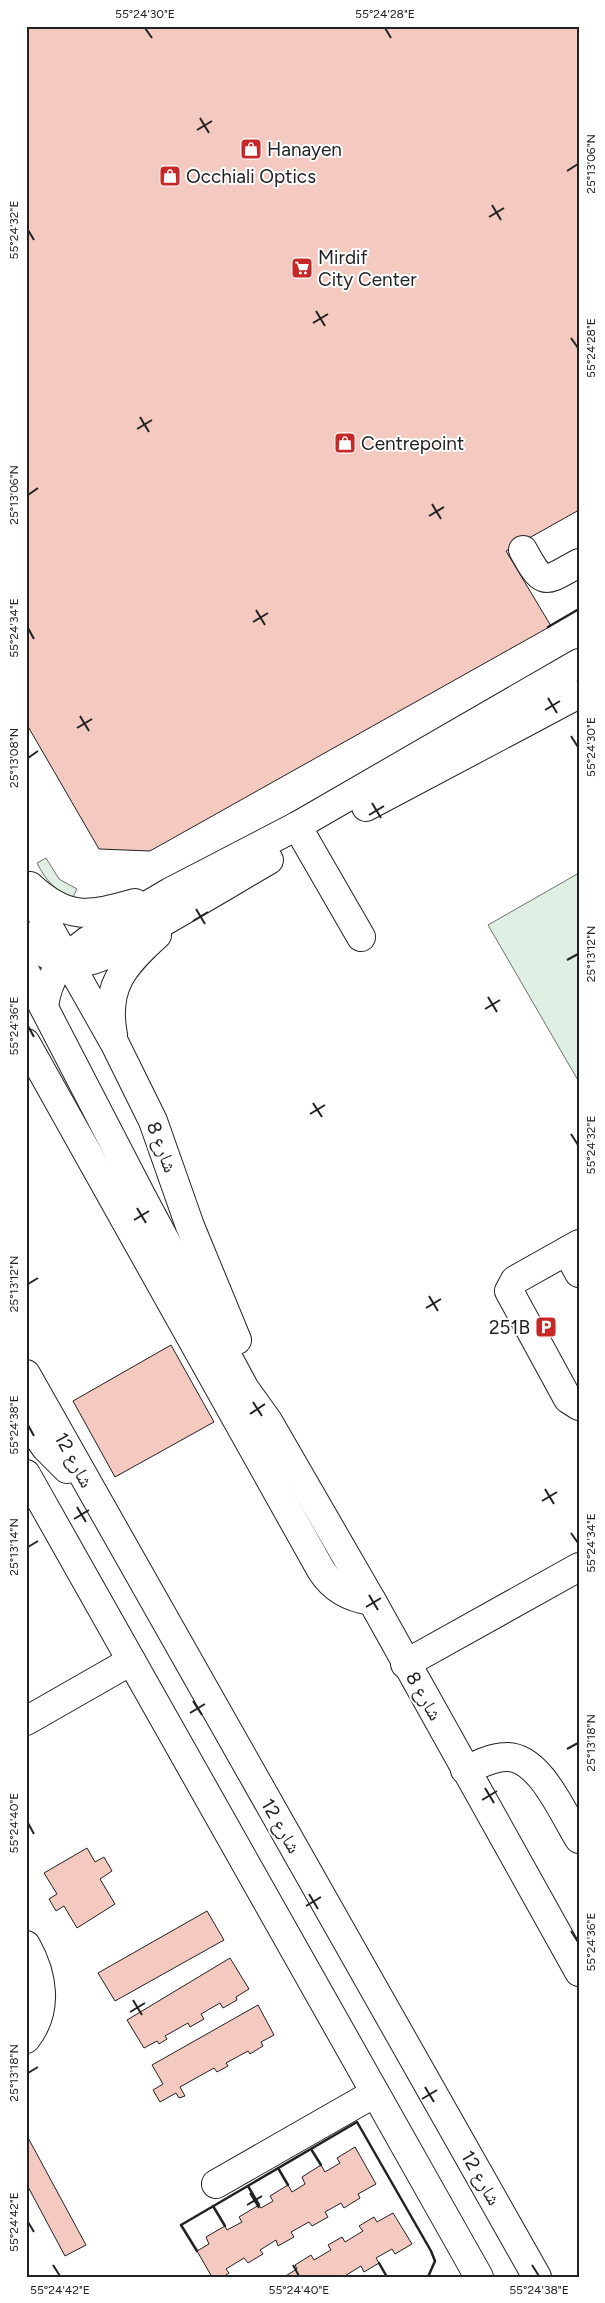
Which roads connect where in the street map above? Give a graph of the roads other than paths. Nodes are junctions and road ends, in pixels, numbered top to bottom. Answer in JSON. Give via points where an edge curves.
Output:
{"nodes":[{"id":1,"x":523,"y":550,"type":"dead end"},
{"id":2,"x":579,"y":563,"type":"edge"},
{"id":3,"x":579,"y":663,"type":"edge"},
{"id":4,"x":574,"y":695,"type":"edge"},
{"id":5,"x":301,"y":833,"type":"junction"},
{"id":6,"x":26,"y":882,"type":"edge"},
{"id":7,"x":26,"y":887,"type":"edge"},
{"id":8,"x":180,"y":900,"type":"junction"},
{"id":9,"x":26,"y":936,"type":"edge"},
{"id":10,"x":362,"y":937,"type":"dead end"},
{"id":11,"x":66,"y":959,"type":"junction"},
{"id":12,"x":26,"y":973,"type":"edge"},
{"id":13,"x":44,"y":1007,"type":"junction"},
{"id":14,"x":26,"y":1043,"type":"edge"},
{"id":15,"x":115,"y":1044,"type":"junction"},
{"id":16,"x":575,"y":1256,"type":"edge"},
{"id":17,"x":26,"y":1374,"type":"edge"},
{"id":18,"x":579,"y":1406,"type":"edge"},
{"id":19,"x":26,"y":1421,"type":"edge"},
{"id":20,"x":268,"y":1421,"type":"junction"},
{"id":21,"x":26,"y":1474,"type":"edge"},
{"id":22,"x":89,"y":1488,"type":"junction"},
{"id":23,"x":579,"y":1567,"type":"edge"},
{"id":24,"x":372,"y":1602,"type":"junction"},
{"id":25,"x":131,"y":1661,"type":"junction"},
{"id":26,"x":406,"y":1664,"type":"junction"},
{"id":27,"x":26,"y":1721,"type":"edge"},
{"id":28,"x":465,"y":1770,"type":"junction"},
{"id":29,"x":579,"y":1839,"type":"edge"},
{"id":30,"x":26,"y":1945,"type":"edge"},
{"id":31,"x":579,"y":1972,"type":"edge"},
{"id":32,"x":26,"y":2039,"type":"edge"},
{"id":33,"x":376,"y":2093,"type":"junction"},
{"id":34,"x":216,"y":2184,"type":"dead end"},
{"id":35,"x":479,"y":2277,"type":"edge"},
{"id":36,"x":536,"y":2277,"type":"edge"}],
"edges":[{"from":1,"to":2,"type":"street","via":[[542,578],[552,578]]},
{"from":3,"to":5,"type":"street"},
{"from":4,"to":5,"type":"street"},
{"from":5,"to":8,"type":"street"},
{"from":5,"to":10,"type":"street"},
{"from":6,"to":8,"type":"street","via":[[62,909],[82,914]]},
{"from":7,"to":11,"type":"street","name":"شارع 8"},
{"from":8,"to":11,"type":"street","via":[[87,941]]},
{"from":8,"to":15,"type":"street","via":[[116,982],[110,1011]]},
{"from":9,"to":11,"type":"street","via":[[39,952]]},
{"from":11,"to":13,"type":"street","via":[[46,990]]},
{"from":11,"to":15,"type":"street","name":"شارع 8"},
{"from":12,"to":13,"type":"street","name":"شارع 8"},
{"from":13,"to":20,"type":"street","name":"شارع 8","via":[[245,1389]]},
{"from":14,"to":24,"type":"street","via":[[321,1570],[337,1589],[359,1600]]},
{"from":15,"to":20,"type":"street","name":"شارع 8","via":[[162,1142],[218,1298],[262,1394]]},
{"from":16,"to":18,"type":"street","via":[[515,1280],[509,1291],[568,1399]]},
{"from":17,"to":22,"type":"street","name":"شارع 12"},
{"from":19,"to":22,"type":"street","via":[[59,1462]]},
{"from":20,"to":24,"type":"street","name":"شارع 8"},
{"from":21,"to":25,"type":"street"},
{"from":22,"to":36,"type":"street","name":"شارع 12"},
{"from":23,"to":26,"type":"street"},
{"from":24,"to":26,"type":"street","name":"شارع 8"},
{"from":25,"to":27,"type":"street"},
{"from":25,"to":33,"type":"street"},
{"from":26,"to":28,"type":"street","name":"شارع 8"},
{"from":28,"to":29,"type":"street","via":[[506,1757],[524,1761],[538,1773]]},
{"from":28,"to":31,"type":"street","name":"شارع 8"},
{"from":30,"to":32,"type":"street","via":[[39,1973],[42,1993],[39,2013]]},
{"from":33,"to":34,"type":"street"},
{"from":33,"to":35,"type":"street"}]}
